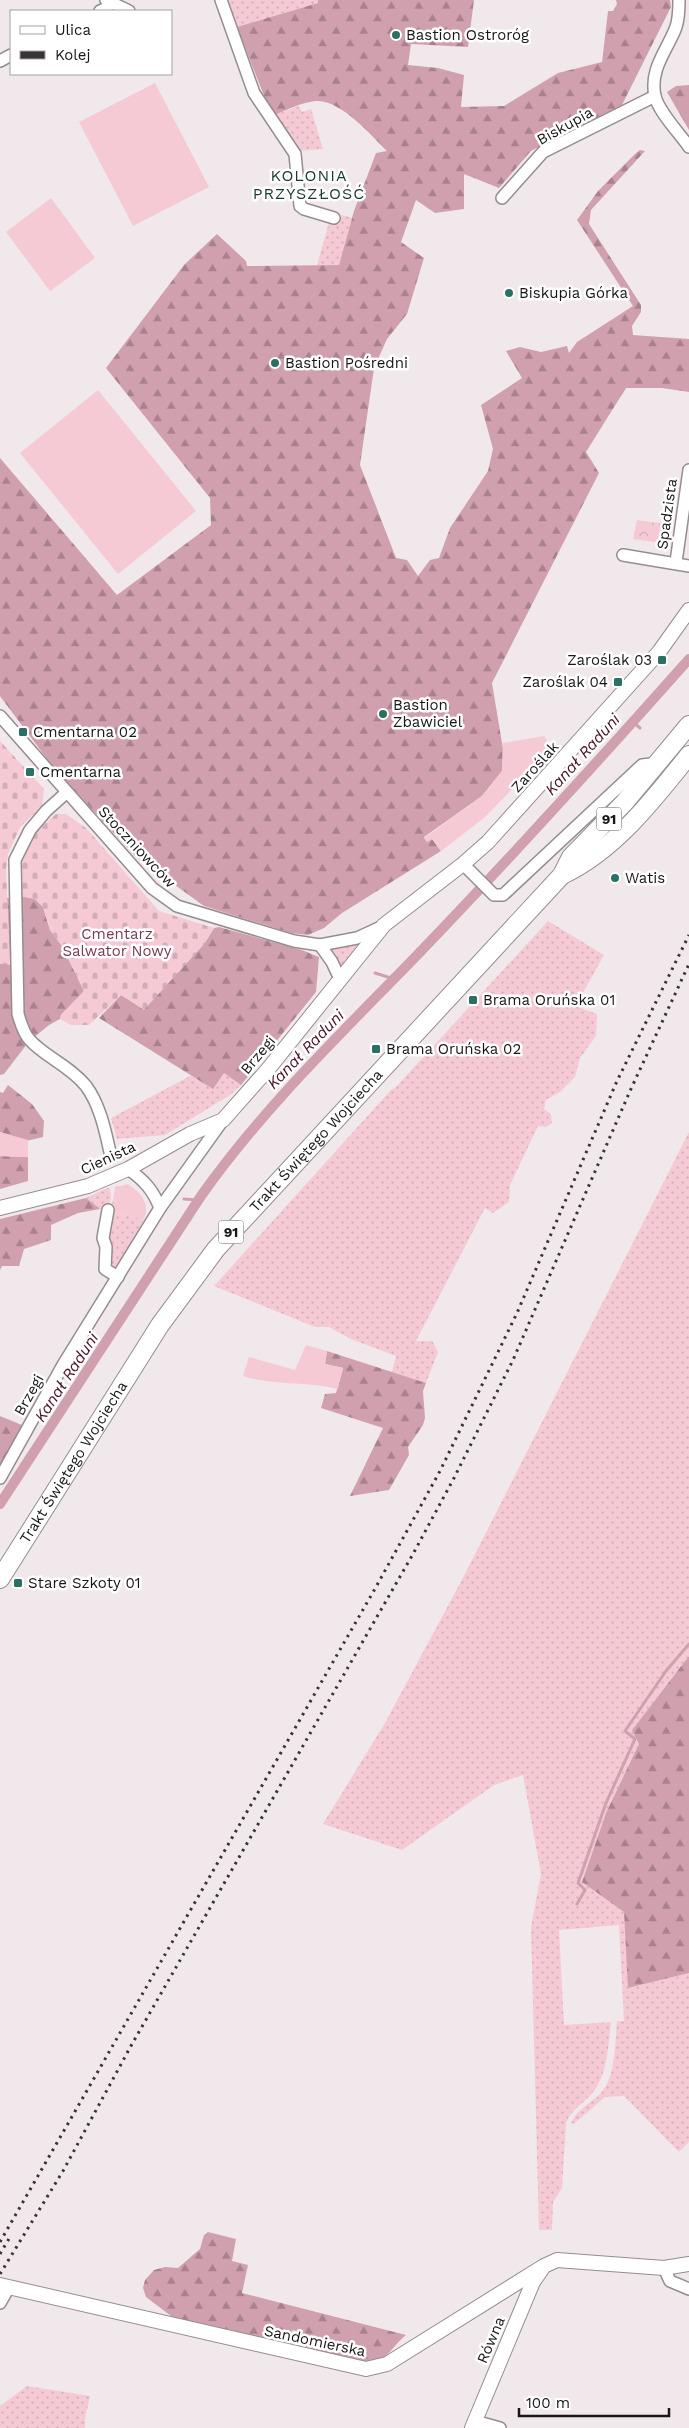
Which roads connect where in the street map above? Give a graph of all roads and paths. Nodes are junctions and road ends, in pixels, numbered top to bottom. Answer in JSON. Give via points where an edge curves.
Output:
{"nodes":[{"id":1,"x":221,"y":0,"type":"edge"},
{"id":2,"x":679,"y":0,"type":"edge"},
{"id":3,"x":108,"y":1,"type":"edge"},
{"id":4,"x":127,"y":10,"type":"edge"},
{"id":5,"x":655,"y":96,"type":"junction"},
{"id":6,"x":689,"y":147,"type":"edge"},
{"id":7,"x":502,"y":198,"type":"dead end"},
{"id":8,"x":334,"y":218,"type":"dead end"},
{"id":9,"x":689,"y":470,"type":"edge"},
{"id":10,"x":624,"y":555,"type":"dead end"},
{"id":11,"x":676,"y":562,"type":"junction"},
{"id":12,"x":689,"y":566,"type":"edge"},
{"id":13,"x":689,"y":610,"type":"edge"},
{"id":14,"x":0,"y":716,"type":"edge"},
{"id":15,"x":689,"y":725,"type":"edge"},
{"id":16,"x":689,"y":755,"type":"edge"},
{"id":17,"x":659,"y":763,"type":"junction"},
{"id":18,"x":66,"y":793,"type":"junction"},
{"id":19,"x":463,"y":864,"type":"junction"},
{"id":20,"x":562,"y":875,"type":"junction"},
{"id":21,"x":384,"y":925,"type":"junction"},
{"id":22,"x":320,"y":946,"type":"junction"},
{"id":23,"x":340,"y":979,"type":"junction"},
{"id":24,"x":223,"y":1120,"type":"junction"},
{"id":25,"x":110,"y":1152,"type":"dead end"},
{"id":26,"x":128,"y":1169,"type":"junction"},
{"id":27,"x":0,"y":1208,"type":"edge"},
{"id":28,"x":160,"y":1208,"type":"junction"},
{"id":29,"x":108,"y":1210,"type":"dead end"},
{"id":30,"x":118,"y":1276,"type":"junction"},
{"id":31,"x":0,"y":1478,"type":"edge"},
{"id":32,"x":0,"y":1579,"type":"edge"},
{"id":33,"x":689,"y":2264,"type":"edge"},
{"id":34,"x":544,"y":2266,"type":"junction"},
{"id":35,"x":664,"y":2268,"type":"junction"},
{"id":36,"x":5,"y":2286,"type":"edge"},
{"id":37,"x":689,"y":2289,"type":"edge"},
{"id":38,"x":0,"y":2303,"type":"edge"},
{"id":39,"x":473,"y":2424,"type":"edge"},
{"id":40,"x":500,"y":2428,"type":"edge"}],
"edges":[{"from":1,"to":8,"type":"street","via":[[254,93],[295,154],[300,206]]},
{"from":2,"to":5,"type":"street","via":[[675,29],[657,68]]},
{"from":3,"to":4,"type":"street"},
{"from":5,"to":6,"type":"street"},
{"from":5,"to":7,"type":"street","name":"Biskupia","via":[[544,152]]},
{"from":9,"to":11,"type":"street","name":"Spadzista"},
{"from":10,"to":11,"type":"street","name":"Spadzista"},
{"from":11,"to":12,"type":"street","name":"Spadzista"},
{"from":13,"to":19,"type":"street","name":"Zaroślak","via":[[663,647],[586,734],[502,827]]},
{"from":14,"to":18,"type":"street","name":"Stoczniowców"},
{"from":15,"to":17,"type":"main road","name":"Trakt Świętego Wojciecha","number":"91"},
{"from":16,"to":20,"type":"main road","name":"Trakt Świętego Wojciecha","via":[[646,807],[608,844],[583,866]]},
{"from":17,"to":19,"type":"street","via":[[642,765],[503,895],[494,895]]},
{"from":17,"to":20,"type":"main road","name":"Trakt Świętego Wojciecha","number":"91","via":[[571,857]]},
{"from":18,"to":22,"type":"street","name":"Stoczniowców","via":[[168,902],[276,936]]},
{"from":18,"to":25,"type":"street","via":[[30,830],[15,860],[18,1014],[23,1031],[30,1040],[87,1087],[103,1122]]},
{"from":19,"to":21,"type":"street","name":"Zaroślak"},
{"from":20,"to":32,"type":"main road","name":"Trakt Świętego Wojciecha","number":"91","via":[[216,1249],[160,1325]]},
{"from":21,"to":22,"type":"street","name":"Stoczniowców","via":[[357,938]]},
{"from":21,"to":23,"type":"street","name":"Brzegi"},
{"from":22,"to":23,"type":"street"},
{"from":23,"to":24,"type":"street","name":"Brzegi"},
{"from":24,"to":26,"type":"street","name":"Cienista","via":[[190,1134]]},
{"from":24,"to":28,"type":"street","name":"Brzegi"},
{"from":26,"to":27,"type":"street","name":"Cienista","via":[[69,1192]]},
{"from":26,"to":28,"type":"street","via":[[143,1180]]},
{"from":28,"to":30,"type":"street","name":"Brzegi"},
{"from":29,"to":30,"type":"street","via":[[104,1238],[105,1269]]},
{"from":30,"to":31,"type":"street","name":"Brzegi","via":[[63,1365]]},
{"from":33,"to":35,"type":"street","name":"Sandomierska"},
{"from":34,"to":35,"type":"street","name":"Sandomierska","via":[[565,2260]]},
{"from":34,"to":36,"type":"street","name":"Sandomierska","via":[[387,2364],[366,2369]]},
{"from":34,"to":39,"type":"street","name":"Równa","via":[[533,2282]]},
{"from":35,"to":37,"type":"street","via":[[670,2281]]},
{"from":36,"to":38,"type":"street"},
{"from":39,"to":40,"type":"street"}]}
